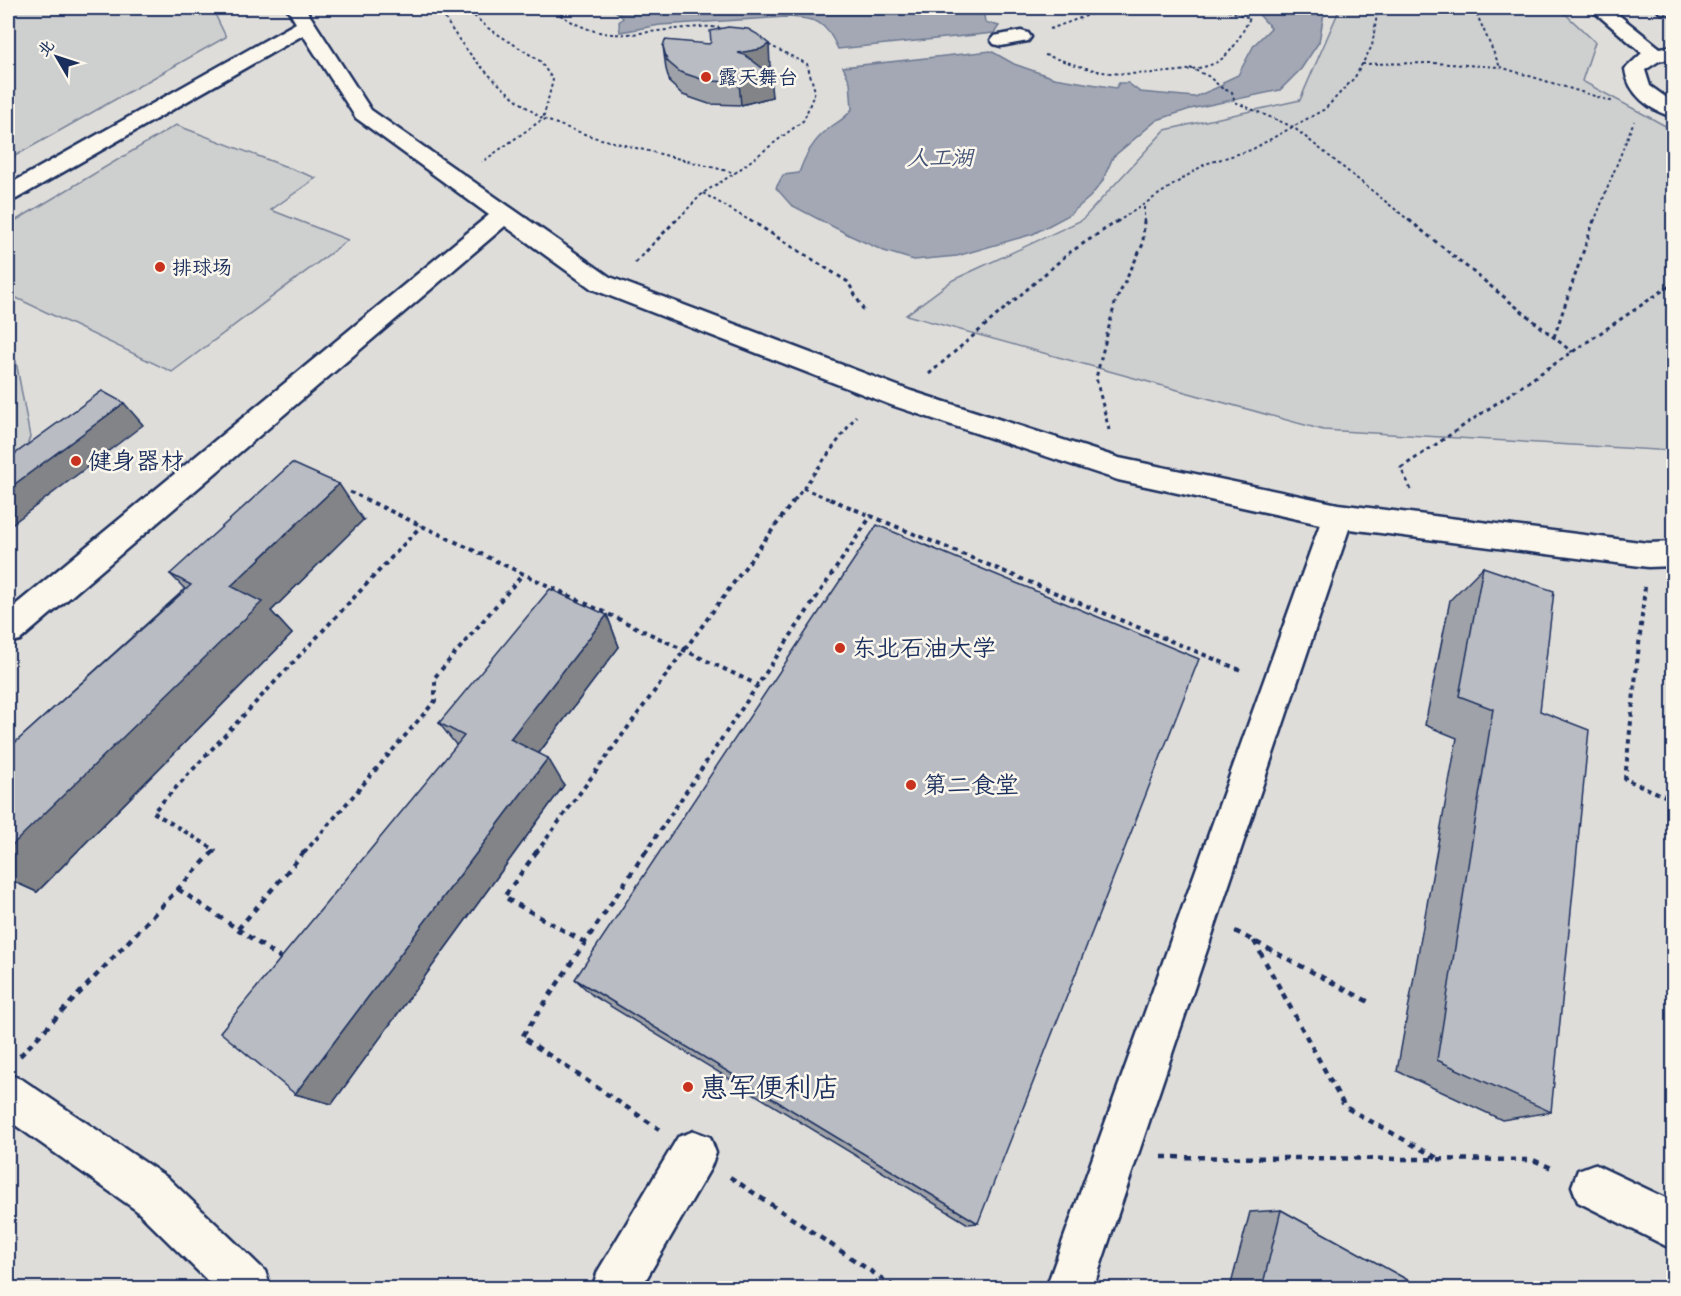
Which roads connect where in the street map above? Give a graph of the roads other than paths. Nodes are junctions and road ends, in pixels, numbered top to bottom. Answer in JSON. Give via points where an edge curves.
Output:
{"nodes":[{"id":1,"x":1599,"y":8,"type":"edge"},
{"id":2,"x":1666,"y":8,"type":"edge"},
{"id":3,"x":1674,"y":9,"type":"edge"},
{"id":4,"x":302,"y":16,"type":"edge"},
{"id":5,"x":1021,"y":36,"type":"road end"},
{"id":6,"x":1000,"y":40,"type":"dead end"},
{"id":7,"x":1665,"y":54,"type":"edge"},
{"id":8,"x":1674,"y":111,"type":"edge"},
{"id":9,"x":8,"y":194,"type":"edge"},
{"id":10,"x":504,"y":214,"type":"junction"},
{"id":11,"x":1338,"y":516,"type":"junction"},
{"id":12,"x":1661,"y":554,"type":"edge"},
{"id":13,"x":8,"y":630,"type":"edge"},
{"id":14,"x":12,"y":1078,"type":"edge"},
{"id":15,"x":694,"y":1153,"type":"road end"},
{"id":16,"x":1594,"y":1186,"type":"road end"},
{"id":17,"x":1674,"y":1227,"type":"edge"},
{"id":18,"x":248,"y":1288,"type":"edge"},
{"id":19,"x":615,"y":1288,"type":"edge"},
{"id":20,"x":1070,"y":1288,"type":"edge"}],
"edges":[{"from":1,"to":7,"type":"street"},
{"from":2,"to":3,"type":"street"},
{"from":4,"to":9,"type":"street"},
{"from":4,"to":10,"type":"street","via":[[363,114]]},
{"from":5,"to":6,"type":"street"},
{"from":7,"to":8,"type":"street","via":[[1642,60],[1635,69],[1635,80],[1641,101]]},
{"from":10,"to":11,"type":"street","via":[[601,283],[901,398],[1118,468]]},
{"from":10,"to":13,"type":"street"},
{"from":11,"to":12,"type":"street"},
{"from":11,"to":20,"type":"street"},
{"from":14,"to":18,"type":"street","via":[[152,1194]]},
{"from":15,"to":19,"type":"street"},
{"from":16,"to":17,"type":"street"}]}
